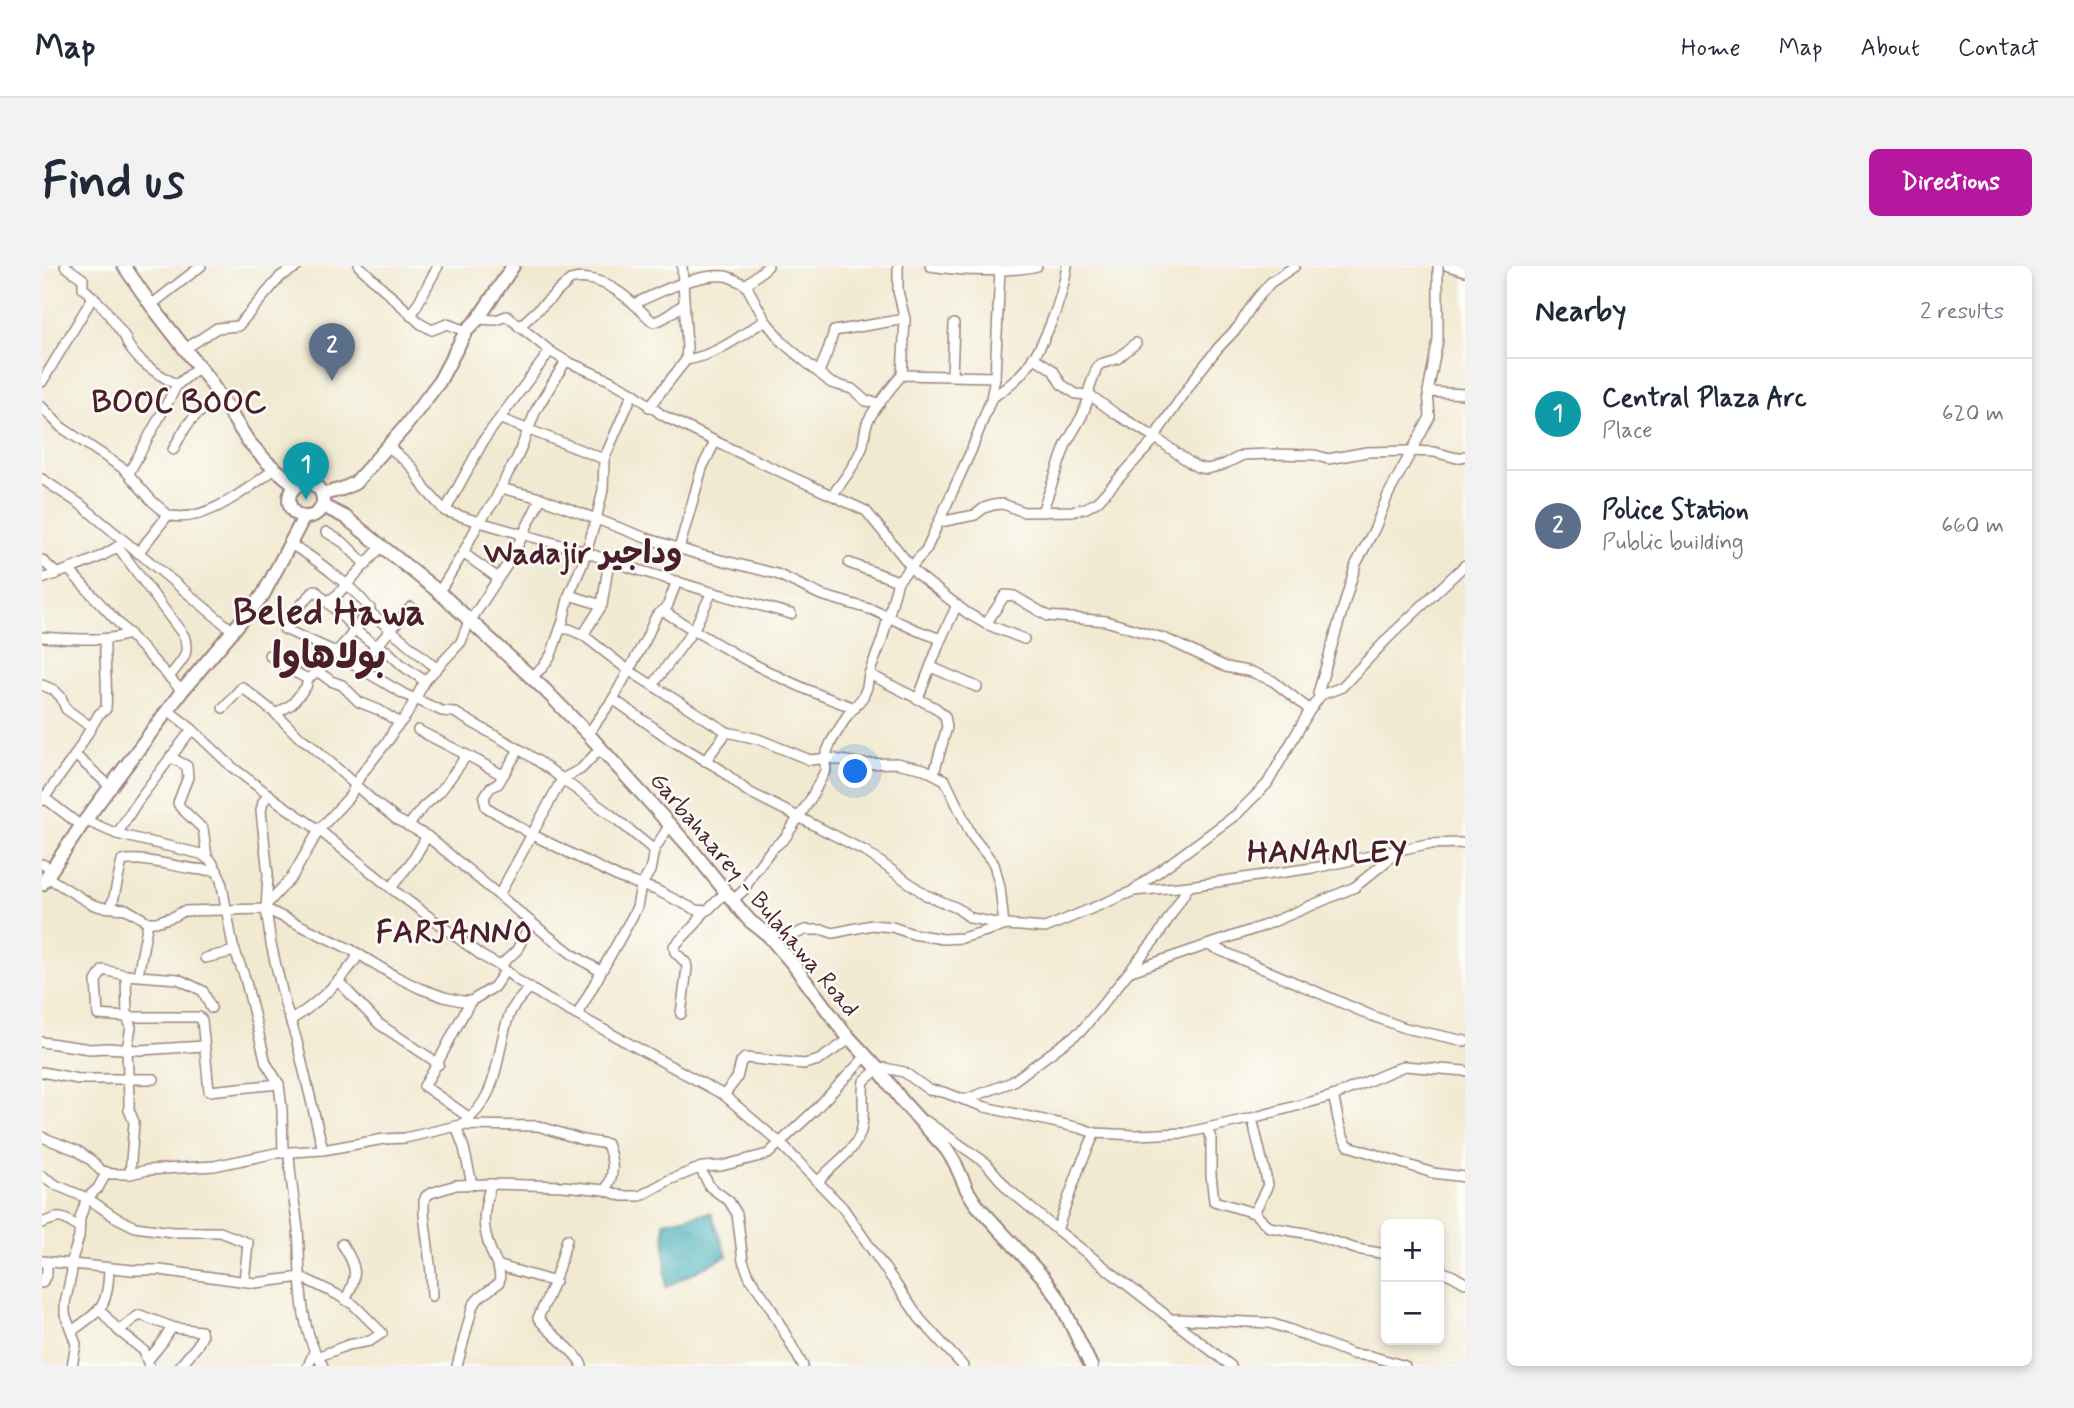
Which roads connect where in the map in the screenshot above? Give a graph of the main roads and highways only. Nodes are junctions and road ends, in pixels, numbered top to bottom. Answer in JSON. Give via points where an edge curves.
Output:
{"nodes":[{"id":1,"x":124,"y":266,"type":"edge"},
{"id":2,"x":513,"y":266,"type":"edge"},
{"id":3,"x":296,"y":486,"type":"junction"},
{"id":4,"x":323,"y":500,"type":"junction"},
{"id":5,"x":304,"y":517,"type":"junction"},
{"id":6,"x":46,"y":874,"type":"edge"},
{"id":7,"x":1091,"y":1366,"type":"edge"}],
"edges":[{"from":1,"to":3,"type":"main road","via":[[240,430]]},
{"from":2,"to":4,"type":"main road","via":[[466,331],[422,406],[355,482]]},
{"from":3,"to":4,"type":"main road","via":[[310,483],[320,489]]},
{"from":3,"to":5,"type":"main road","via":[[289,503]]},
{"from":4,"to":5,"type":"main road","via":[[315,514]]},
{"from":4,"to":7,"type":"main road","name":"Garbahaarey - Bulahawa Road","via":[[439,592],[531,677],[601,748],[750,921],[768,935],[955,1163],[976,1204],[1043,1277],[1059,1299]]},
{"from":5,"to":6,"type":"main road","via":[[263,595],[183,691]]}]}
